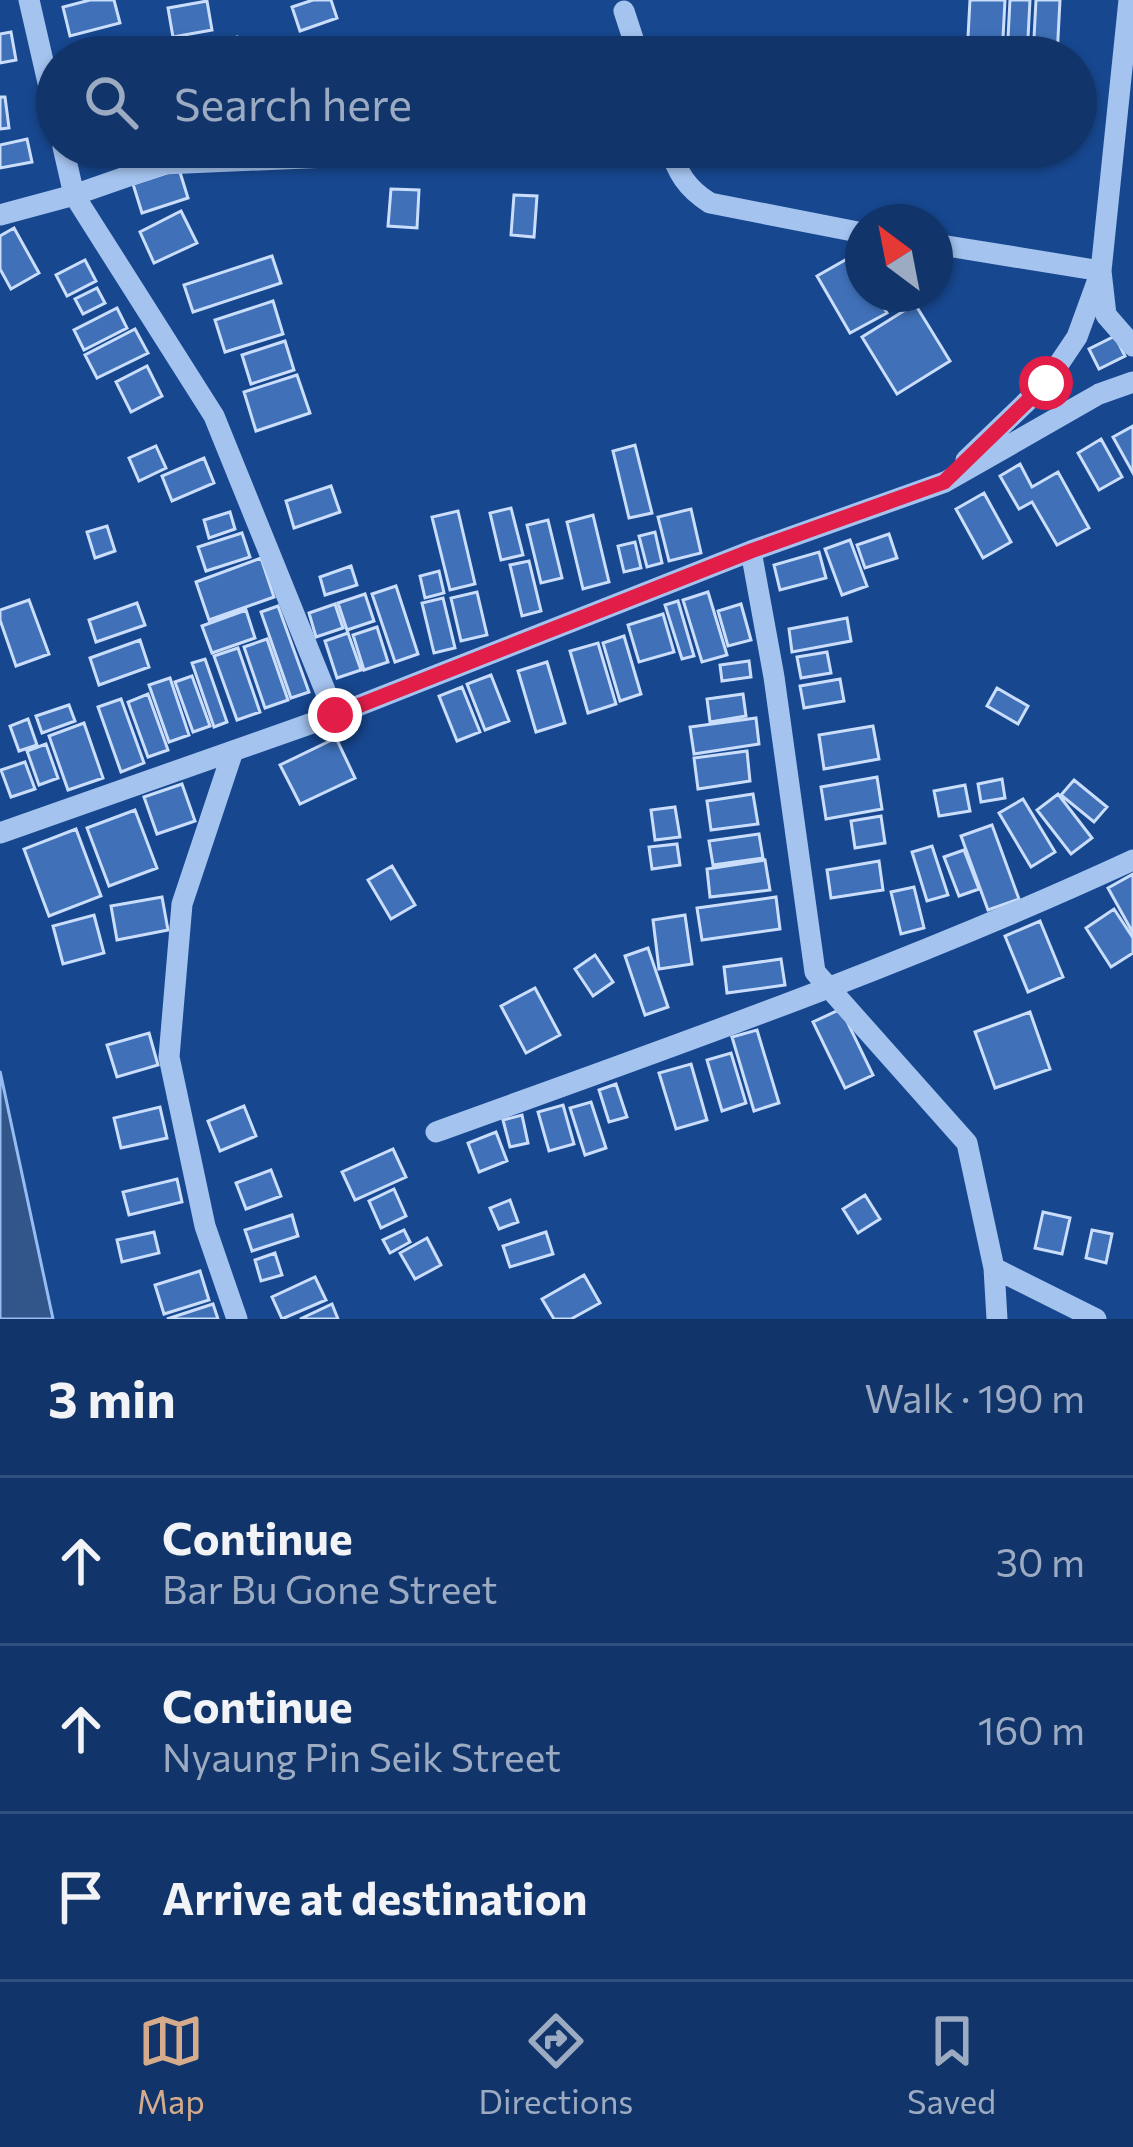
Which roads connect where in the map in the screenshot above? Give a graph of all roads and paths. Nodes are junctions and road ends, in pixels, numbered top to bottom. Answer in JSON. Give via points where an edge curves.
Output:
{"nodes":[{"id":1,"x":29,"y":0,"type":"edge"},
{"id":2,"x":1129,"y":0,"type":"edge"},
{"id":3,"x":624,"y":11,"type":"dead end"},
{"id":4,"x":37,"y":36,"type":"edge"},
{"id":5,"x":632,"y":36,"type":"edge"},
{"id":6,"x":68,"y":168,"type":"edge"},
{"id":7,"x":152,"y":168,"type":"edge"},
{"id":8,"x":677,"y":168,"type":"edge"},
{"id":9,"x":74,"y":195,"type":"junction"},
{"id":10,"x":0,"y":215,"type":"edge"},
{"id":11,"x":845,"y":229,"type":"edge"},
{"id":12,"x":953,"y":247,"type":"edge"},
{"id":13,"x":1101,"y":271,"type":"junction"},
{"id":14,"x":1133,"y":346,"type":"edge"},
{"id":15,"x":1133,"y":382,"type":"edge"},
{"id":16,"x":944,"y":482,"type":"junction"},
{"id":17,"x":751,"y":551,"type":"junction"},
{"id":18,"x":335,"y":715,"type":"junction"},
{"id":19,"x":233,"y":751,"type":"junction"},
{"id":20,"x":0,"y":832,"type":"edge"},
{"id":21,"x":1133,"y":860,"type":"edge"},
{"id":22,"x":830,"y":989,"type":"junction"},
{"id":23,"x":436,"y":1132,"type":"dead end"},
{"id":24,"x":994,"y":1268,"type":"junction"},
{"id":25,"x":237,"y":1319,"type":"edge"},
{"id":26,"x":997,"y":1319,"type":"edge"},
{"id":27,"x":1096,"y":1319,"type":"edge"}],
"edges":[{"from":1,"to":4,"type":"street"},
{"from":2,"to":13,"type":"street"},
{"from":3,"to":5,"type":"street"},
{"from":6,"to":9,"type":"street"},
{"from":7,"to":9,"type":"street"},
{"from":8,"to":11,"type":"street","via":[[710,203]]},
{"from":9,"to":10,"type":"street"},
{"from":9,"to":18,"type":"street","via":[[214,416]]},
{"from":12,"to":13,"type":"street"},
{"from":13,"to":14,"type":"street","via":[[1106,315]]},
{"from":13,"to":16,"type":"street","via":[[1077,337],[1046,383]]},
{"from":15,"to":16,"type":"street"},
{"from":16,"to":17,"type":"street"},
{"from":17,"to":18,"type":"street"},
{"from":17,"to":22,"type":"street","via":[[815,972]]},
{"from":18,"to":19,"type":"street"},
{"from":19,"to":20,"type":"street"},
{"from":19,"to":25,"type":"street","via":[[182,904],[169,1057],[205,1226]]},
{"from":21,"to":22,"type":"street"},
{"from":22,"to":23,"type":"street"},
{"from":22,"to":24,"type":"street","via":[[968,1143]]},
{"from":24,"to":26,"type":"street"},
{"from":24,"to":27,"type":"street"}]}
